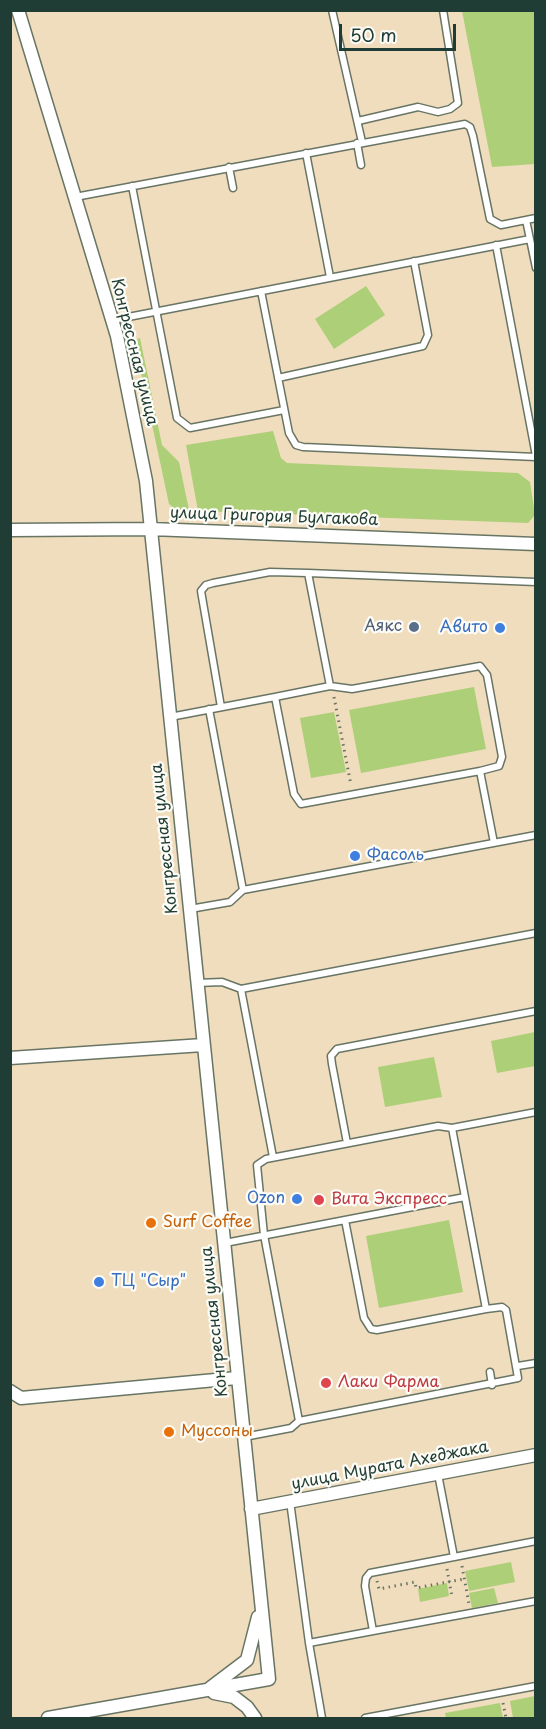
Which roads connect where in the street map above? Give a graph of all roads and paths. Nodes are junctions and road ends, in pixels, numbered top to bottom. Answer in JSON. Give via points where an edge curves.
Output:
{"nodes":[{"id":1,"x":333,"y":10,"type":"edge"},
{"id":2,"x":443,"y":10,"type":"edge"},
{"id":3,"x":21,"y":11,"type":"edge"},
{"id":4,"x":358,"y":120,"type":"junction"},
{"id":5,"x":360,"y":143,"type":"junction"},
{"id":6,"x":306,"y":153,"type":"junction"},
{"id":7,"x":362,"y":165,"type":"dead end"},
{"id":8,"x":229,"y":167,"type":"junction"},
{"id":9,"x":132,"y":186,"type":"junction"},
{"id":10,"x":233,"y":188,"type":"dead end"},
{"id":11,"x":75,"y":197,"type":"junction"},
{"id":12,"x":536,"y":218,"type":"edge"},
{"id":13,"x":526,"y":220,"type":"junction"},
{"id":14,"x":530,"y":239,"type":"junction"},
{"id":15,"x":496,"y":245,"type":"junction"},
{"id":16,"x":414,"y":261,"type":"junction"},
{"id":17,"x":536,"y":267,"type":"edge"},
{"id":18,"x":330,"y":278,"type":"junction"},
{"id":19,"x":261,"y":291,"type":"junction"},
{"id":20,"x":156,"y":311,"type":"junction"},
{"id":21,"x":118,"y":319,"type":"dead end"},
{"id":22,"x":278,"y":378,"type":"junction"},
{"id":23,"x":284,"y":410,"type":"junction"},
{"id":24,"x":536,"y":456,"type":"edge"},
{"id":25,"x":151,"y":529,"type":"junction"},
{"id":26,"x":10,"y":530,"type":"edge"},
{"id":27,"x":536,"y":544,"type":"edge"},
{"id":28,"x":308,"y":573,"type":"junction"},
{"id":29,"x":536,"y":582,"type":"edge"},
{"id":30,"x":331,"y":686,"type":"junction"},
{"id":31,"x":275,"y":697,"type":"junction"},
{"id":32,"x":220,"y":707,"type":"junction"},
{"id":33,"x":208,"y":709,"type":"junction"},
{"id":34,"x":169,"y":717,"type":"junction"},
{"id":35,"x":480,"y":771,"type":"junction"},
{"id":36,"x":353,"y":796,"type":"junction"},
{"id":37,"x":536,"y":835,"type":"edge"},
{"id":38,"x":494,"y":843,"type":"junction"},
{"id":39,"x":243,"y":890,"type":"junction"},
{"id":40,"x":189,"y":909,"type":"junction"},
{"id":41,"x":536,"y":933,"type":"edge"},
{"id":42,"x":197,"y":983,"type":"junction"},
{"id":43,"x":241,"y":989,"type":"junction"},
{"id":44,"x":536,"y":1011,"type":"edge"},
{"id":45,"x":203,"y":1045,"type":"junction"},
{"id":46,"x":10,"y":1058,"type":"edge"},
{"id":47,"x":536,"y":1112,"type":"edge"},
{"id":48,"x":452,"y":1128,"type":"junction"},
{"id":49,"x":347,"y":1143,"type":"junction"},
{"id":50,"x":273,"y":1157,"type":"junction"},
{"id":51,"x":465,"y":1197,"type":"junction"},
{"id":52,"x":345,"y":1220,"type":"junction"},
{"id":53,"x":264,"y":1235,"type":"junction"},
{"id":54,"x":224,"y":1243,"type":"junction"},
{"id":55,"x":486,"y":1309,"type":"junction"},
{"id":56,"x":536,"y":1363,"type":"edge"},
{"id":57,"x":518,"y":1366,"type":"junction"},
{"id":58,"x":490,"y":1372,"type":"dead end"},
{"id":59,"x":237,"y":1378,"type":"junction"},
{"id":60,"x":492,"y":1385,"type":"junction"},
{"id":61,"x":10,"y":1391,"type":"edge"},
{"id":62,"x":299,"y":1421,"type":"junction"},
{"id":63,"x":243,"y":1437,"type":"junction"},
{"id":64,"x":536,"y":1455,"type":"edge"},
{"id":65,"x":438,"y":1474,"type":"junction"},
{"id":66,"x":290,"y":1502,"type":"junction"},
{"id":67,"x":251,"y":1509,"type":"junction"},
{"id":68,"x":536,"y":1541,"type":"edge"},
{"id":69,"x":457,"y":1556,"type":"junction"},
{"id":70,"x":444,"y":1558,"type":"junction"},
{"id":71,"x":375,"y":1572,"type":"junction"},
{"id":72,"x":464,"y":1579,"type":"junction"},
{"id":73,"x":449,"y":1581,"type":"junction"},
{"id":74,"x":452,"y":1597,"type":"dead end"},
{"id":75,"x":536,"y":1600,"type":"edge"},
{"id":76,"x":261,"y":1605,"type":"junction"},
{"id":77,"x":471,"y":1613,"type":"junction"},
{"id":78,"x":373,"y":1631,"type":"junction"},
{"id":79,"x":309,"y":1644,"type":"junction"},
{"id":80,"x":536,"y":1686,"type":"edge"},
{"id":81,"x":204,"y":1692,"type":"junction"},
{"id":82,"x":501,"y":1693,"type":"junction"},
{"id":83,"x":48,"y":1719,"type":"edge"},
{"id":84,"x":255,"y":1719,"type":"edge"},
{"id":85,"x":322,"y":1719,"type":"edge"},
{"id":86,"x":365,"y":1719,"type":"edge"},
{"id":87,"x":506,"y":1719,"type":"edge"}],
"edges":[{"from":1,"to":4,"type":"lane"},
{"from":2,"to":4,"type":"lane","via":[[458,103],[438,112],[418,107]]},
{"from":3,"to":11,"type":"street","name":"Конгрессная улица"},
{"from":4,"to":5,"type":"lane"},
{"from":5,"to":6,"type":"lane"},
{"from":5,"to":7,"type":"lane"},
{"from":5,"to":13,"type":"lane","via":[[465,124],[473,136],[490,219],[501,225]]},
{"from":6,"to":8,"type":"lane"},
{"from":6,"to":18,"type":"lane"},
{"from":8,"to":9,"type":"lane"},
{"from":8,"to":10,"type":"lane"},
{"from":9,"to":11,"type":"lane"},
{"from":9,"to":20,"type":"lane"},
{"from":11,"to":25,"type":"street","name":"Конгрессная улица","via":[[117,336]]},
{"from":12,"to":13,"type":"lane"},
{"from":13,"to":14,"type":"lane"},
{"from":14,"to":15,"type":"lane"},
{"from":14,"to":17,"type":"lane"},
{"from":15,"to":16,"type":"lane"},
{"from":15,"to":24,"type":"lane"},
{"from":16,"to":18,"type":"lane"},
{"from":16,"to":22,"type":"lane","via":[[428,335],[423,346]]},
{"from":18,"to":19,"type":"lane"},
{"from":19,"to":20,"type":"lane"},
{"from":19,"to":22,"type":"lane"},
{"from":20,"to":21,"type":"lane"},
{"from":20,"to":23,"type":"lane","via":[[174,409],[183,425],[190,428]]},
{"from":22,"to":23,"type":"lane"},
{"from":23,"to":24,"type":"lane","via":[[292,440],[303,447]]},
{"from":25,"to":26,"type":"street","name":"улица Григория Булгакова"},
{"from":25,"to":27,"type":"street","name":"улица Григория Булгакова"},
{"from":25,"to":34,"type":"street","name":"Конгрессная улица"},
{"from":28,"to":29,"type":"lane"},
{"from":28,"to":30,"type":"lane"},
{"from":28,"to":32,"type":"lane","via":[[270,572],[213,583],[201,591]]},
{"from":30,"to":31,"type":"lane"},
{"from":30,"to":35,"type":"lane","via":[[352,689],[480,666],[487,675],[502,757],[499,766]]},
{"from":30,"to":36,"type":"path"},
{"from":31,"to":32,"type":"lane"},
{"from":31,"to":36,"type":"lane","via":[[297,800],[307,804]]},
{"from":32,"to":33,"type":"lane"},
{"from":33,"to":34,"type":"lane"},
{"from":33,"to":39,"type":"lane"},
{"from":34,"to":40,"type":"street","name":"Конгрессная улица"},
{"from":35,"to":36,"type":"lane"},
{"from":35,"to":38,"type":"lane"},
{"from":37,"to":38,"type":"lane"},
{"from":38,"to":39,"type":"lane"},
{"from":39,"to":40,"type":"lane","via":[[230,902]]},
{"from":40,"to":42,"type":"street","name":"Конгрессная улица"},
{"from":41,"to":43,"type":"lane"},
{"from":42,"to":43,"type":"lane","via":[[222,982]]},
{"from":42,"to":45,"type":"street","name":"Конгрессная улица"},
{"from":43,"to":50,"type":"lane","via":[[273,1135]]},
{"from":44,"to":49,"type":"lane","via":[[337,1049],[331,1056]]},
{"from":45,"to":46,"type":"street"},
{"from":45,"to":54,"type":"street","name":"Конгрессная улица"},
{"from":47,"to":48,"type":"lane"},
{"from":48,"to":49,"type":"lane","via":[[438,1126]]},
{"from":48,"to":51,"type":"lane"},
{"from":49,"to":50,"type":"lane"},
{"from":50,"to":53,"type":"lane","via":[[257,1165]]},
{"from":51,"to":52,"type":"lane"},
{"from":51,"to":55,"type":"lane"},
{"from":52,"to":53,"type":"lane"},
{"from":52,"to":55,"type":"lane","via":[[363,1318],[370,1329]]},
{"from":53,"to":54,"type":"lane"},
{"from":53,"to":62,"type":"lane"},
{"from":54,"to":59,"type":"street","name":"Конгрессная улица"},
{"from":55,"to":57,"type":"lane","via":[[506,1310]]},
{"from":56,"to":57,"type":"lane"},
{"from":57,"to":60,"type":"lane","via":[[518,1378]]},
{"from":58,"to":60,"type":"lane"},
{"from":59,"to":61,"type":"street","via":[[21,1398]]},
{"from":59,"to":63,"type":"street","name":"Конгрессная улица"},
{"from":60,"to":62,"type":"lane"},
{"from":62,"to":63,"type":"lane","via":[[291,1428]]},
{"from":63,"to":67,"type":"street","name":"Конгрессная улица"},
{"from":64,"to":65,"type":"street","name":"улица Мурата Ахеджака"},
{"from":65,"to":66,"type":"street","name":"улица Мурата Ахеджака"},
{"from":65,"to":69,"type":"lane"},
{"from":66,"to":67,"type":"street","name":"улица Мурата Ахеджака"},
{"from":66,"to":79,"type":"lane"},
{"from":67,"to":76,"type":"street","name":"Конгрессная улица"},
{"from":68,"to":69,"type":"lane"},
{"from":69,"to":70,"type":"lane"},
{"from":69,"to":72,"type":"path"},
{"from":70,"to":71,"type":"lane"},
{"from":70,"to":73,"type":"path"},
{"from":71,"to":73,"type":"path","via":[[379,1589],[415,1582],[416,1588]]},
{"from":71,"to":78,"type":"lane","via":[[366,1578],[365,1586]]},
{"from":72,"to":73,"type":"path"},
{"from":72,"to":77,"type":"path"},
{"from":73,"to":74,"type":"path"},
{"from":75,"to":77,"type":"lane"},
{"from":76,"to":81,"type":"street","via":[[247,1660]]},
{"from":76,"to":81,"type":"street","name":"Конгрессная улица","via":[[269,1679]]},
{"from":77,"to":78,"type":"lane"},
{"from":78,"to":79,"type":"lane"},
{"from":79,"to":85,"type":"lane"},
{"from":80,"to":82,"type":"lane"},
{"from":81,"to":83,"type":"street"},
{"from":81,"to":84,"type":"street","via":[[234,1697]]},
{"from":82,"to":86,"type":"lane"},
{"from":82,"to":87,"type":"path"}]}
